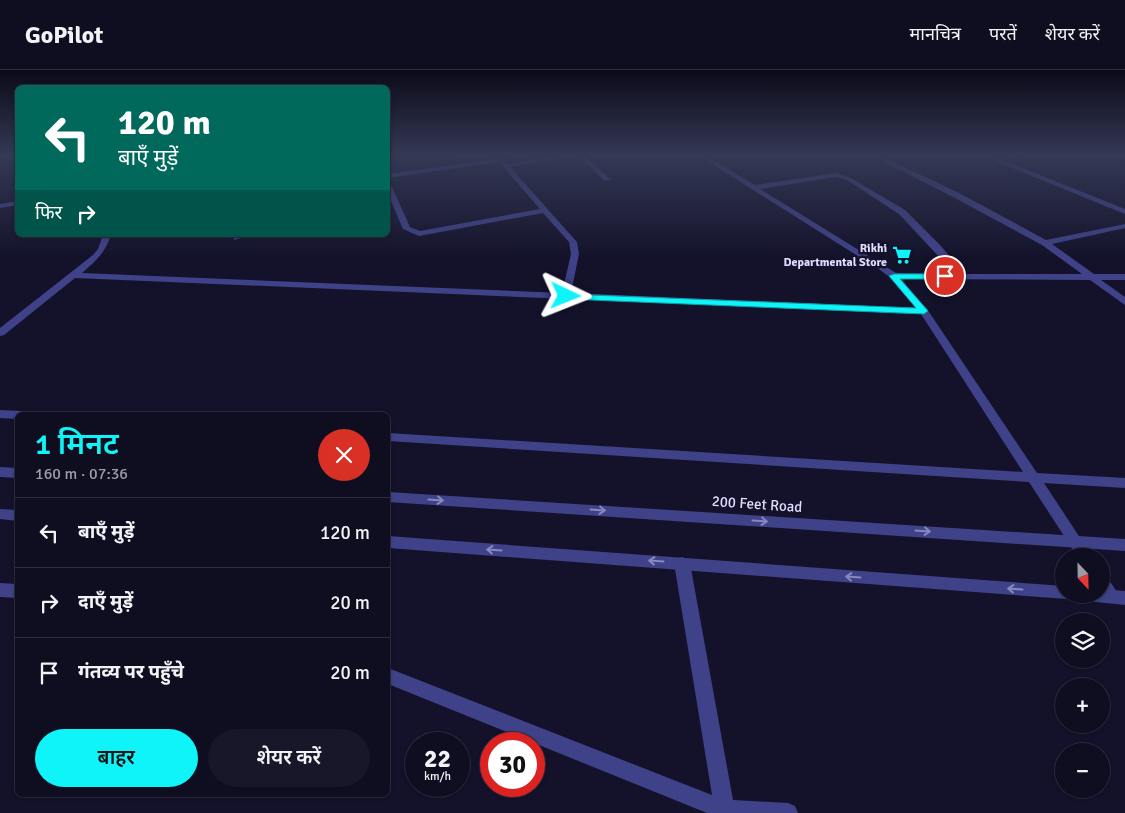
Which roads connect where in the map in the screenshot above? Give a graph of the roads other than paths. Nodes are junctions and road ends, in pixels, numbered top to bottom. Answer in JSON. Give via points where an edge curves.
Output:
{"nodes":[{"id":1,"x":526,"y":189,"type":"edge"},
{"id":2,"x":753,"y":189,"type":"edge"},
{"id":3,"x":865,"y":189,"type":"edge"},
{"id":4,"x":943,"y":189,"type":"edge"},
{"id":5,"x":1068,"y":189,"type":"edge"},
{"id":6,"x":390,"y":192,"type":"edge"},
{"id":7,"x":15,"y":204,"type":"edge"},
{"id":8,"x":0,"y":206,"type":"edge"},
{"id":9,"x":546,"y":210,"type":"junction"},
{"id":10,"x":1125,"y":212,"type":"edge"},
{"id":11,"x":1125,"y":226,"type":"edge"},
{"id":12,"x":106,"y":237,"type":"edge"},
{"id":13,"x":1045,"y":243,"type":"junction"},
{"id":14,"x":74,"y":275,"type":"junction"},
{"id":15,"x":894,"y":276,"type":"junction"},
{"id":16,"x":962,"y":276,"type":"junction"},
{"id":17,"x":1092,"y":277,"type":"junction"},
{"id":18,"x":1125,"y":277,"type":"edge"},
{"id":19,"x":566,"y":296,"type":"junction"},
{"id":20,"x":1125,"y":302,"type":"edge"},
{"id":21,"x":924,"y":311,"type":"junction"},
{"id":22,"x":0,"y":333,"type":"edge"},
{"id":23,"x":0,"y":414,"type":"edge"},
{"id":24,"x":15,"y":415,"type":"edge"},
{"id":25,"x":390,"y":437,"type":"edge"},
{"id":26,"x":0,"y":472,"type":"edge"},
{"id":27,"x":15,"y":473,"type":"edge"},
{"id":28,"x":1033,"y":477,"type":"junction"},
{"id":29,"x":1125,"y":483,"type":"edge"},
{"id":30,"x":390,"y":497,"type":"edge"},
{"id":31,"x":0,"y":514,"type":"edge"},
{"id":32,"x":15,"y":516,"type":"edge"},
{"id":33,"x":1076,"y":541,"type":"junction"},
{"id":34,"x":390,"y":542,"type":"edge"},
{"id":35,"x":1125,"y":545,"type":"edge"},
{"id":36,"x":1080,"y":548,"type":"edge"},
{"id":37,"x":682,"y":563,"type":"junction"},
{"id":38,"x":0,"y":590,"type":"edge"},
{"id":39,"x":15,"y":591,"type":"edge"},
{"id":40,"x":1055,"y":592,"type":"edge"},
{"id":41,"x":390,"y":677,"type":"edge"},
{"id":42,"x":725,"y":812,"type":"edge"},
{"id":43,"x":788,"y":813,"type":"edge"}],
"edges":[{"from":1,"to":9,"type":"street"},
{"from":2,"to":15,"type":"street"},
{"from":3,"to":16,"type":"street","via":[[902,212]]},
{"from":4,"to":13,"type":"street"},
{"from":5,"to":10,"type":"street"},
{"from":6,"to":9,"type":"street","via":[[407,229],[419,234]]},
{"from":7,"to":8,"type":"street"},
{"from":9,"to":19,"type":"street","via":[[575,248]]},
{"from":11,"to":13,"type":"street"},
{"from":12,"to":14,"type":"street","via":[[102,250]]},
{"from":13,"to":17,"type":"street"},
{"from":14,"to":19,"type":"street"},
{"from":14,"to":22,"type":"street"},
{"from":15,"to":16,"type":"street"},
{"from":15,"to":21,"type":"street"},
{"from":16,"to":17,"type":"street"},
{"from":17,"to":18,"type":"street"},
{"from":17,"to":20,"type":"street"},
{"from":19,"to":21,"type":"street"},
{"from":21,"to":28,"type":"street"},
{"from":23,"to":24,"type":"street"},
{"from":25,"to":28,"type":"street"},
{"from":26,"to":27,"type":"street"},
{"from":28,"to":29,"type":"street"},
{"from":28,"to":33,"type":"street"},
{"from":30,"to":33,"type":"street","name":"200 Feet Road","one_way":true},
{"from":31,"to":32,"type":"street"},
{"from":33,"to":35,"type":"street","name":"200 Feet Road"},
{"from":33,"to":36,"type":"street"},
{"from":37,"to":34,"type":"street","one_way":true},
{"from":40,"to":37,"type":"street","one_way":true},
{"from":37,"to":42,"type":"street"},
{"from":38,"to":39,"type":"street"},
{"from":41,"to":42,"type":"street"},
{"from":42,"to":43,"type":"street"}]}
